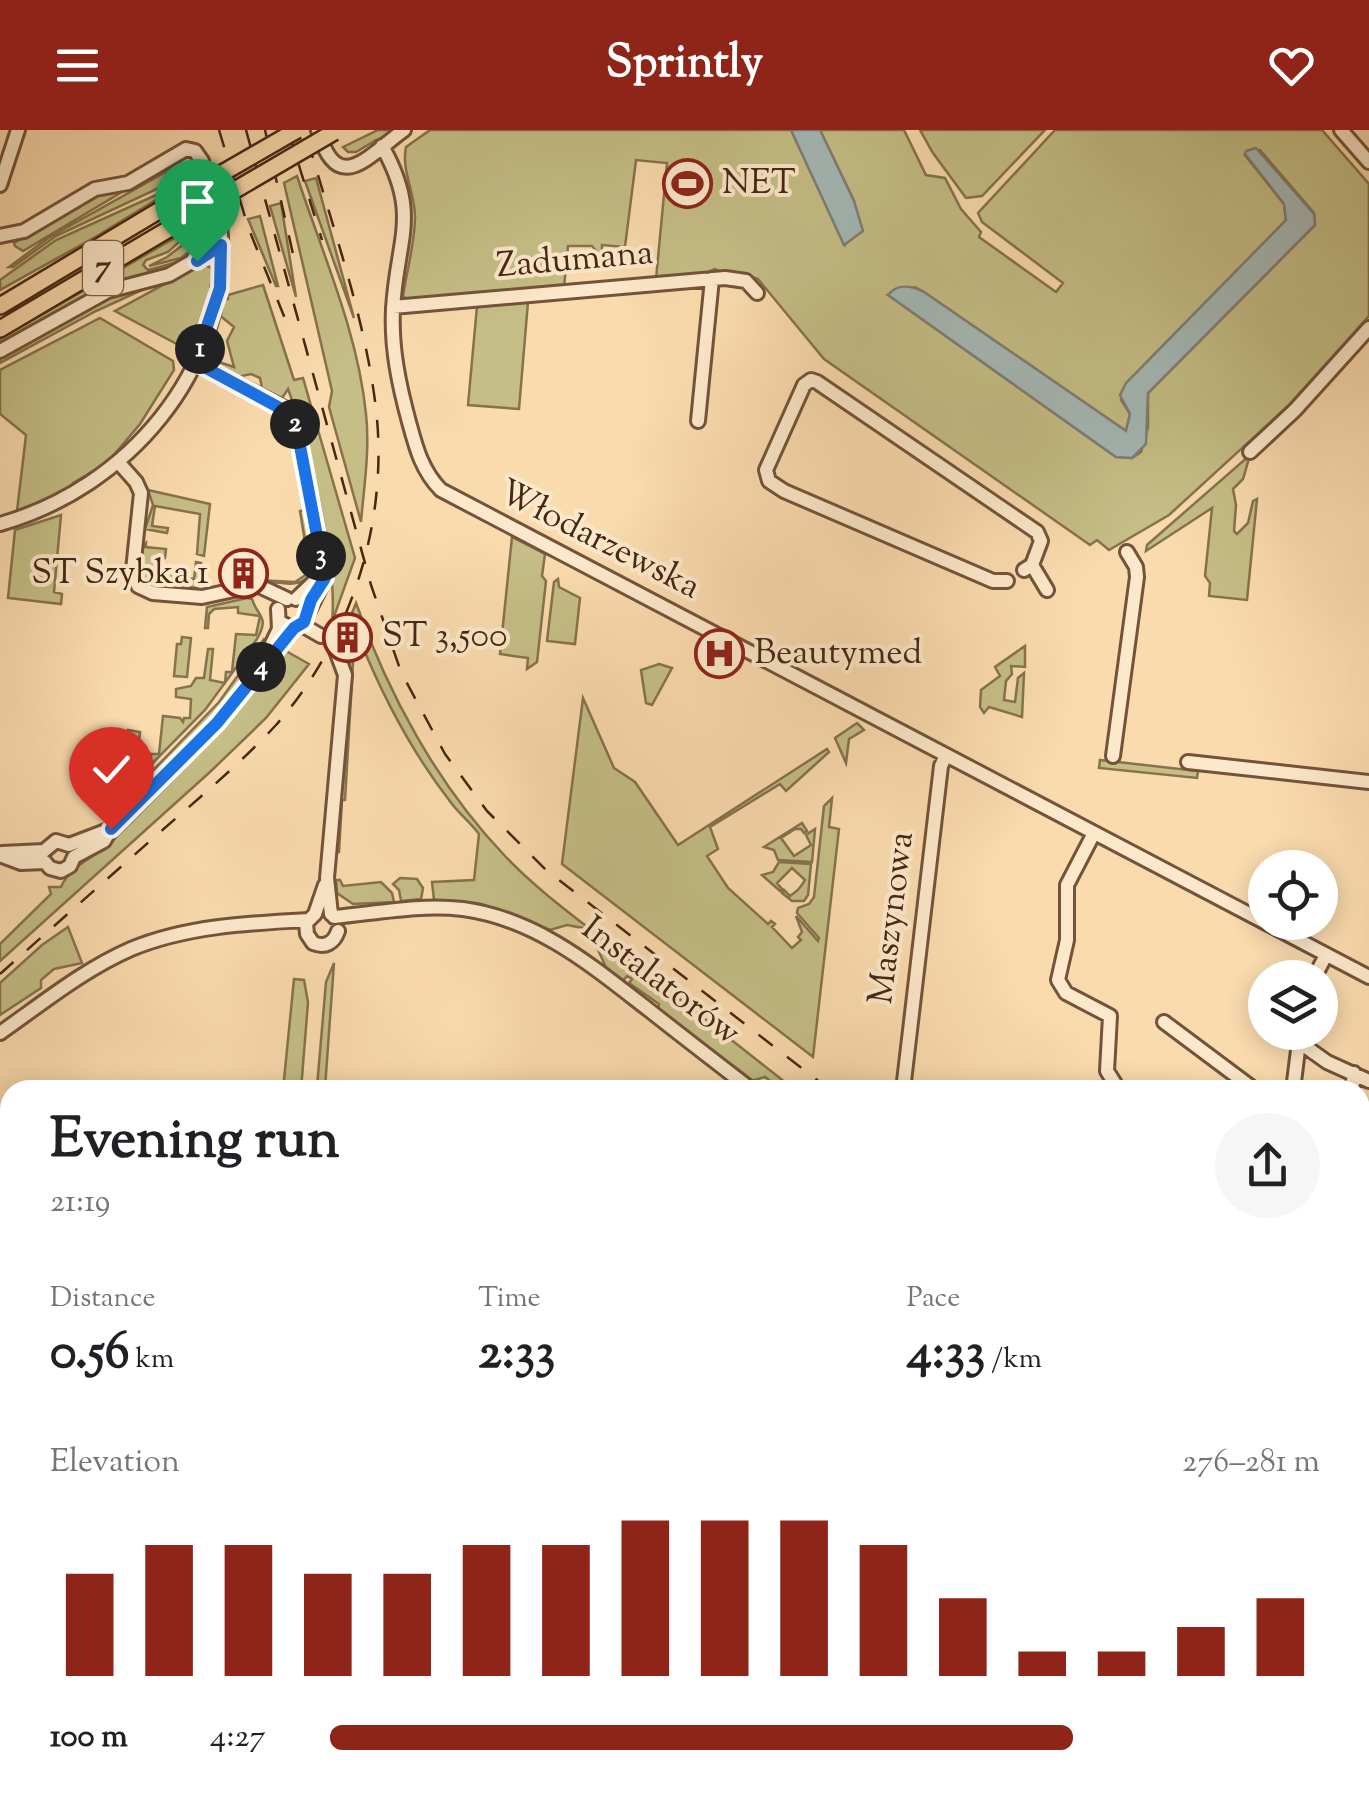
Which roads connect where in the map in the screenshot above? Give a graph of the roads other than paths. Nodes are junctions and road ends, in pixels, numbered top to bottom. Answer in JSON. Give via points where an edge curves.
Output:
{"nodes":[{"id":1,"x":18,"y":130,"type":"edge"},
{"id":2,"x":297,"y":130,"type":"edge"},
{"id":3,"x":404,"y":130,"type":"edge"},
{"id":4,"x":1340,"y":130,"type":"edge"},
{"id":5,"x":330,"y":131,"type":"edge"},
{"id":6,"x":382,"y":146,"type":"junction"},
{"id":7,"x":1369,"y":162,"type":"edge"},
{"id":8,"x":0,"y":185,"type":"edge"},
{"id":9,"x":0,"y":236,"type":"edge"},
{"id":10,"x":221,"y":245,"type":"junction"},
{"id":11,"x":712,"y":280,"type":"junction"},
{"id":12,"x":758,"y":293,"type":"dead end"},
{"id":13,"x":0,"y":306,"type":"edge"},
{"id":14,"x":393,"y":307,"type":"junction"},
{"id":15,"x":0,"y":328,"type":"edge"},
{"id":16,"x":1369,"y":328,"type":"edge"},
{"id":17,"x":0,"y":350,"type":"edge"},
{"id":18,"x":195,"y":362,"type":"junction"},
{"id":19,"x":698,"y":421,"type":"dead end"},
{"id":20,"x":1250,"y":452,"type":"dead end"},
{"id":21,"x":119,"y":463,"type":"junction"},
{"id":22,"x":0,"y":524,"type":"edge"},
{"id":23,"x":1127,"y":552,"type":"dead end"},
{"id":24,"x":322,"y":563,"type":"junction"},
{"id":25,"x":1007,"y":581,"type":"dead end"},
{"id":26,"x":1047,"y":590,"type":"dead end"},
{"id":27,"x":285,"y":607,"type":"junction"},
{"id":28,"x":302,"y":620,"type":"junction"},
{"id":29,"x":322,"y":635,"type":"dead end"},
{"id":30,"x":335,"y":648,"type":"dead end"},
{"id":31,"x":263,"y":664,"type":"junction"},
{"id":32,"x":946,"y":755,"type":"junction"},
{"id":33,"x":1114,"y":756,"type":"dead end"},
{"id":34,"x":1188,"y":762,"type":"dead end"},
{"id":35,"x":1369,"y":782,"type":"edge"},
{"id":36,"x":1094,"y":833,"type":"junction"},
{"id":37,"x":71,"y":851,"type":"junction"},
{"id":38,"x":0,"y":854,"type":"edge"},
{"id":39,"x":44,"y":856,"type":"junction"},
{"id":40,"x":328,"y":878,"type":"junction"},
{"id":41,"x":334,"y":921,"type":"junction"},
{"id":42,"x":310,"y":923,"type":"junction"},
{"id":43,"x":1326,"y":955,"type":"junction"},
{"id":44,"x":1323,"y":960,"type":"edge"},
{"id":45,"x":1367,"y":971,"type":"edge"},
{"id":46,"x":1164,"y":1022,"type":"dead end"},
{"id":47,"x":0,"y":1033,"type":"edge"},
{"id":48,"x":1299,"y":1050,"type":"edge"},
{"id":49,"x":1314,"y":1050,"type":"edge"},
{"id":50,"x":1354,"y":1072,"type":"junction"},
{"id":51,"x":739,"y":1080,"type":"edge"},
{"id":52,"x":904,"y":1080,"type":"edge"},
{"id":53,"x":1112,"y":1080,"type":"edge"},
{"id":54,"x":1241,"y":1080,"type":"edge"},
{"id":55,"x":1295,"y":1080,"type":"edge"},
{"id":56,"x":1353,"y":1080,"type":"edge"},
{"id":57,"x":1367,"y":1080,"type":"edge"}],
"edges":[{"from":1,"to":8,"type":"street"},
{"from":2,"to":13,"type":"main road","number":"7","bridge":true},
{"from":3,"to":6,"type":"street"},
{"from":4,"to":7,"type":"street"},
{"from":5,"to":6,"type":"street","via":[[327,157],[339,166],[359,164]]},
{"from":5,"to":15,"type":"main road","number":"7","bridge":true},
{"from":6,"to":14,"type":"street","name":"Włodarzewska","via":[[401,184],[405,210]]},
{"from":9,"to":10,"type":"street","via":[[24,231],[95,189],[128,183],[186,149],[202,161]]},
{"from":10,"to":17,"type":"street","via":[[169,275],[98,296]]},
{"from":10,"to":18,"type":"street","via":[[220,288]]},
{"from":11,"to":12,"type":"street","name":"Zadumana","via":[[746,281]]},
{"from":11,"to":14,"type":"street","name":"Zadumana"},
{"from":11,"to":19,"type":"street"},
{"from":14,"to":32,"type":"street","name":"Włodarzewska","via":[[404,402],[420,460],[441,490]]},
{"from":16,"to":20,"type":"street"},
{"from":18,"to":21,"type":"street","via":[[164,414]]},
{"from":18,"to":24,"type":"street","via":[[291,414]]},
{"from":21,"to":22,"type":"street","via":[[71,496]]},
{"from":21,"to":27,"type":"street","via":[[141,494],[133,570],[138,586],[196,597],[257,585]]},
{"from":23,"to":33,"type":"street","via":[[1137,577]]},
{"from":24,"to":27,"type":"street","via":[[319,577]]},
{"from":24,"to":28,"type":"street","via":[[324,583]]},
{"from":25,"to":26,"type":"street","via":[[993,581],[769,482],[766,470],[804,385],[817,382],[1037,532],[1041,541],[1028,567]]},
{"from":27,"to":28,"type":"street"},
{"from":27,"to":28,"type":"street"},
{"from":27,"to":31,"type":"street"},
{"from":28,"to":29,"type":"street"},
{"from":28,"to":31,"type":"street"},
{"from":30,"to":40,"type":"street","via":[[345,676]]},
{"from":31,"to":37,"type":"street","via":[[208,733],[104,841]]},
{"from":32,"to":36,"type":"street","name":"Włodarzewska"},
{"from":32,"to":52,"type":"street","name":"Maszynowa"},
{"from":34,"to":35,"type":"street"},
{"from":36,"to":43,"type":"street","name":"Włodarzewska"},
{"from":36,"to":53,"type":"street","via":[[1067,885],[1067,940],[1058,980],[1066,994],[1110,1016]]},
{"from":37,"to":39,"type":"street","via":[[56,841]]},
{"from":37,"to":39,"type":"street","via":[[70,866],[61,871]]},
{"from":38,"to":39,"type":"street","via":[[20,864]]},
{"from":40,"to":41,"type":"street"},
{"from":40,"to":42,"type":"street"},
{"from":41,"to":42,"type":"street"},
{"from":41,"to":42,"type":"street","via":[[331,942],[321,945]]},
{"from":41,"to":51,"type":"street","name":"Instalatorów","via":[[373,912],[463,909],[528,927],[582,959]]},
{"from":42,"to":47,"type":"street","via":[[191,932],[130,950],[79,976]]},
{"from":43,"to":44,"type":"street"},
{"from":43,"to":45,"type":"street","name":"Włodarzewska"},
{"from":46,"to":54,"type":"street"},
{"from":48,"to":55,"type":"street"},
{"from":49,"to":50,"type":"street"},
{"from":50,"to":56,"type":"street"},
{"from":50,"to":57,"type":"street"}]}
